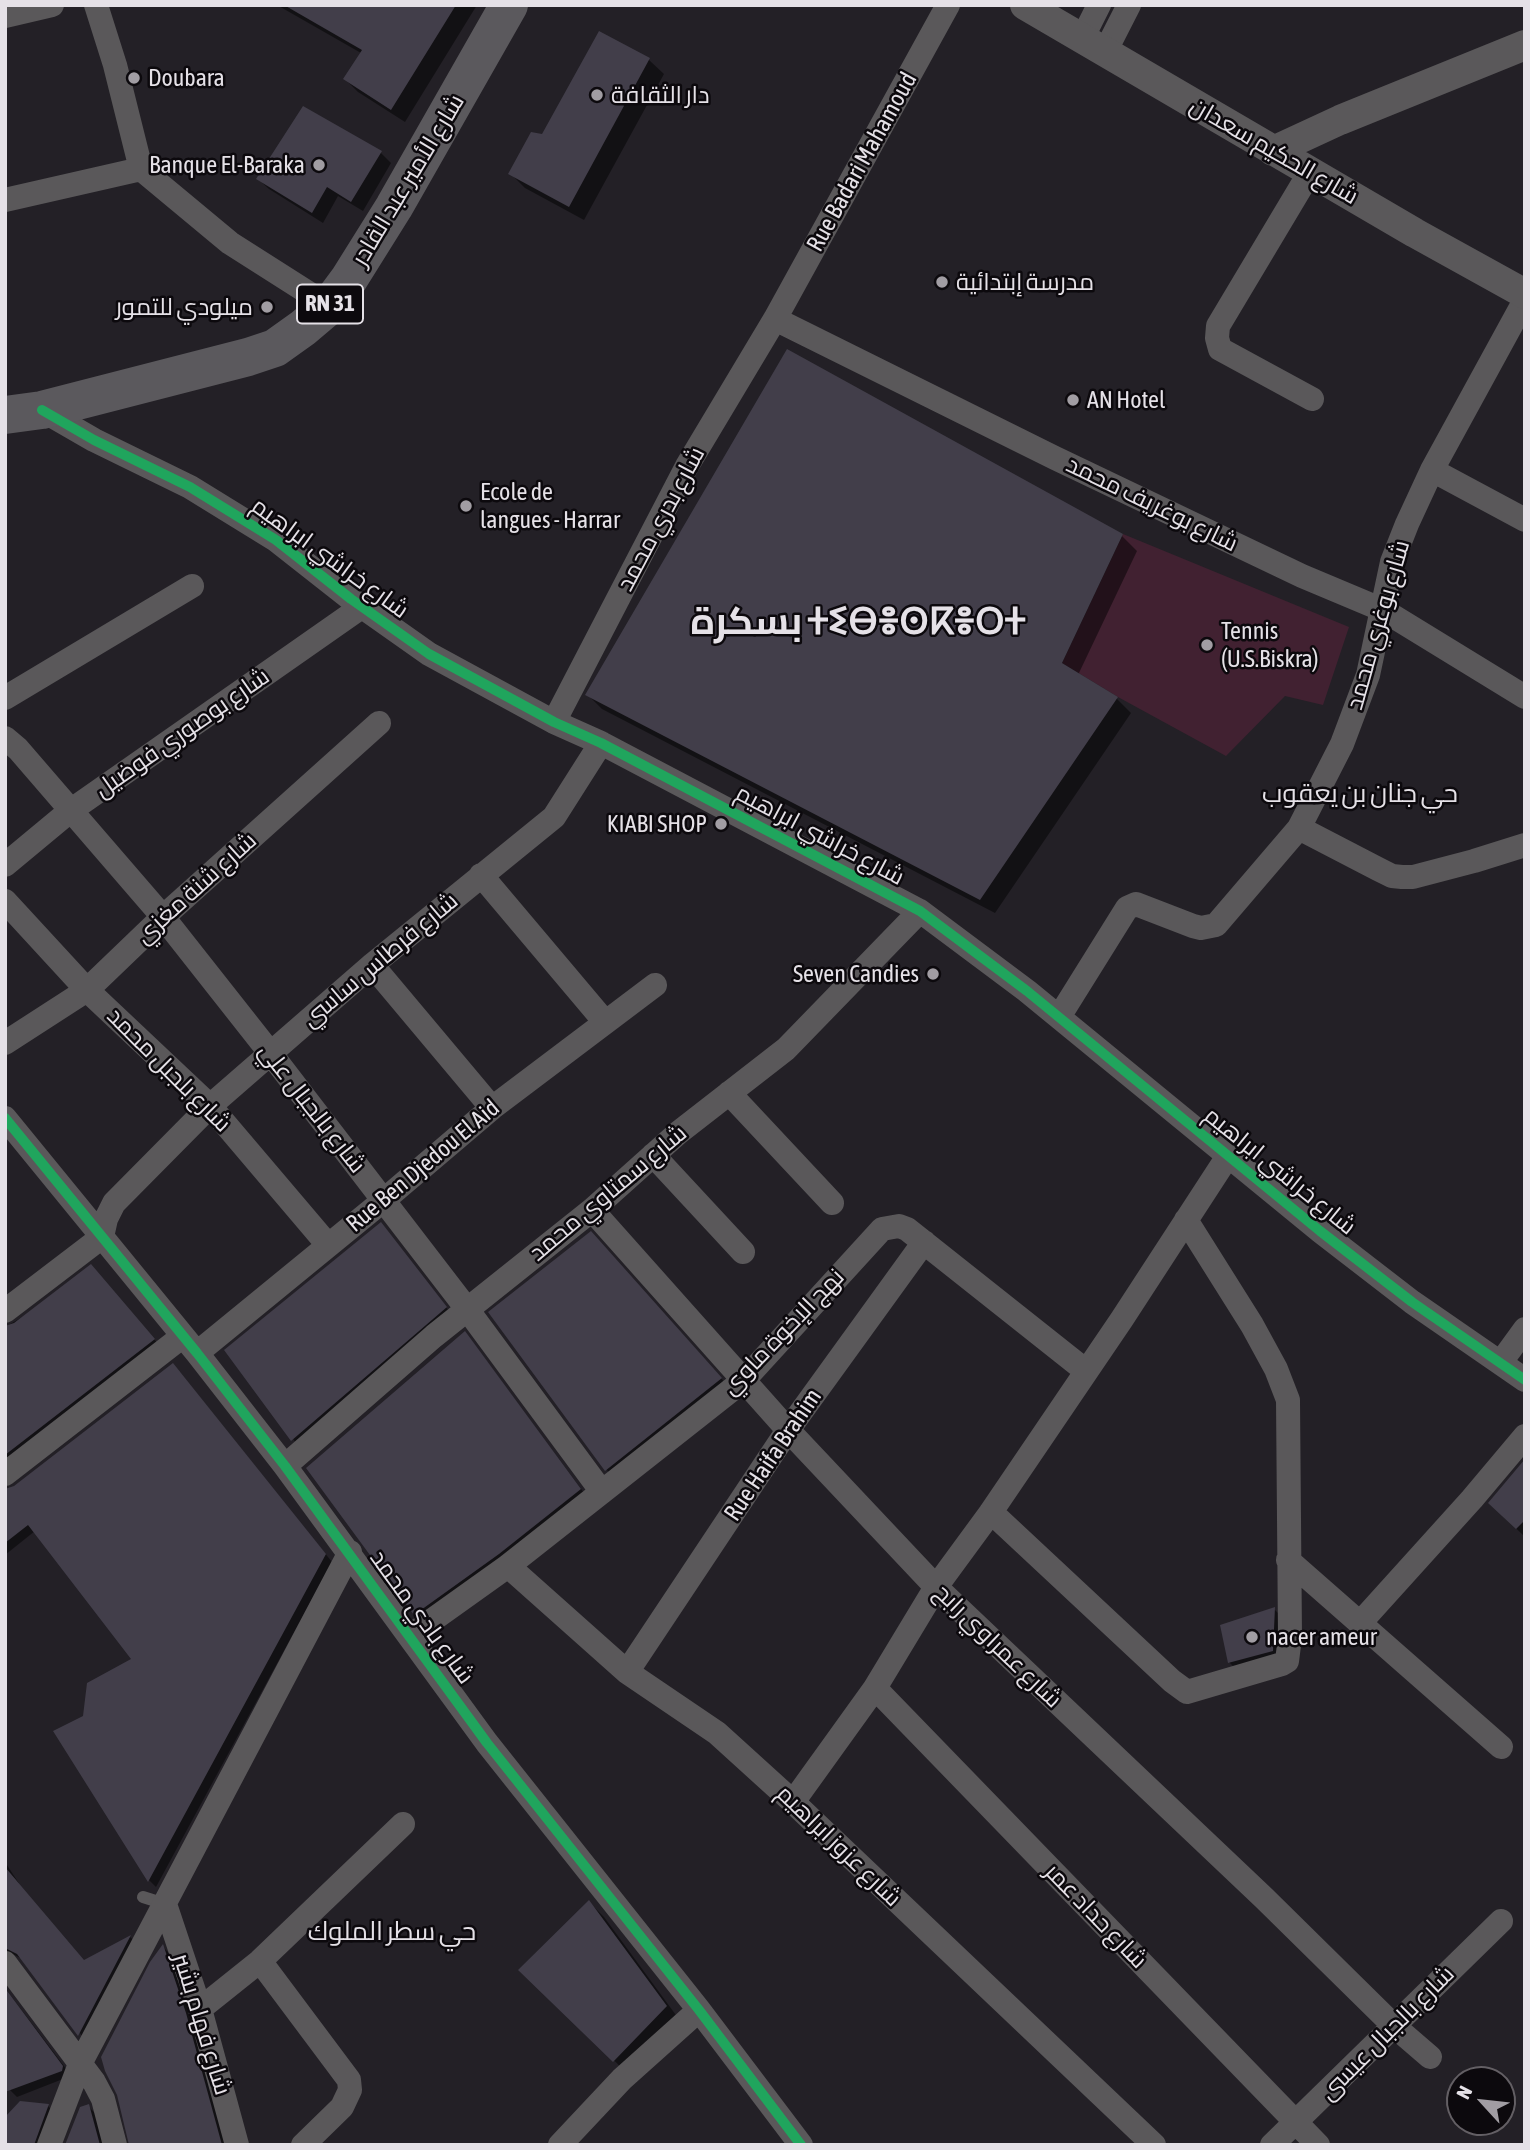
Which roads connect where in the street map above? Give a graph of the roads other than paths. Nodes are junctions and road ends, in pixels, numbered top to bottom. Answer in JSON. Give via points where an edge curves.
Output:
{"nodes":[{"id":1,"x":52,"y":5,"type":"edge"},
{"id":2,"x":96,"y":5,"type":"edge"},
{"id":3,"x":509,"y":5,"type":"edge"},
{"id":4,"x":948,"y":5,"type":"edge"},
{"id":5,"x":1025,"y":5,"type":"edge"},
{"id":6,"x":1100,"y":5,"type":"edge"},
{"id":7,"x":1129,"y":5,"type":"edge"},
{"id":8,"x":5,"y":16,"type":"edge"},
{"id":9,"x":1093,"y":45,"type":"junction"},
{"id":10,"x":1525,"y":45,"type":"edge"},
{"id":11,"x":1273,"y":151,"type":"junction"},
{"id":12,"x":141,"y":169,"type":"junction"},
{"id":13,"x":1310,"y":172,"type":"junction"},
{"id":14,"x":5,"y":200,"type":"edge"},
{"id":15,"x":1525,"y":294,"type":"edge"},
{"id":16,"x":1525,"y":300,"type":"edge"},
{"id":17,"x":329,"y":306,"type":"junction"},
{"id":18,"x":775,"y":319,"type":"junction"},
{"id":19,"x":1312,"y":400,"type":"dead end"},
{"id":20,"x":15,"y":413,"type":"edge"},
{"id":21,"x":1432,"y":470,"type":"junction"},
{"id":22,"x":1525,"y":520,"type":"edge"},
{"id":23,"x":192,"y":586,"type":"dead end"},
{"id":24,"x":363,"y":607,"type":"junction"},
{"id":25,"x":1382,"y":610,"type":"junction"},
{"id":26,"x":1525,"y":697,"type":"edge"},
{"id":27,"x":5,"y":698,"type":"edge"},
{"id":28,"x":554,"y":722,"type":"junction"},
{"id":29,"x":379,"y":723,"type":"dead end"},
{"id":30,"x":5,"y":738,"type":"edge"},
{"id":31,"x":601,"y":743,"type":"junction"},
{"id":32,"x":70,"y":811,"type":"junction"},
{"id":33,"x":1299,"y":828,"type":"junction"},
{"id":34,"x":1525,"y":845,"type":"edge"},
{"id":35,"x":5,"y":865,"type":"edge"},
{"id":36,"x":481,"y":875,"type":"junction"},
{"id":37,"x":5,"y":901,"type":"edge"},
{"id":38,"x":920,"y":911,"type":"junction"},
{"id":39,"x":163,"y":917,"type":"junction"},
{"id":40,"x":372,"y":965,"type":"junction"},
{"id":41,"x":655,"y":985,"type":"dead end"},
{"id":42,"x":87,"y":990,"type":"junction"},
{"id":43,"x":1059,"y":1017,"type":"junction"},
{"id":44,"x":605,"y":1022,"type":"junction"},
{"id":45,"x":5,"y":1043,"type":"edge"},
{"id":46,"x":271,"y":1054,"type":"junction"},
{"id":47,"x":729,"y":1093,"type":"junction"},
{"id":48,"x":210,"y":1106,"type":"junction"},
{"id":49,"x":492,"y":1108,"type":"junction"},
{"id":50,"x":7,"y":1124,"type":"edge"},
{"id":51,"x":653,"y":1155,"type":"junction"},
{"id":52,"x":1228,"y":1156,"type":"junction"},
{"id":53,"x":384,"y":1200,"type":"junction"},
{"id":54,"x":832,"y":1203,"type":"dead end"},
{"id":55,"x":592,"y":1210,"type":"junction"},
{"id":56,"x":1186,"y":1220,"type":"junction"},
{"id":57,"x":102,"y":1237,"type":"junction"},
{"id":58,"x":924,"y":1242,"type":"junction"},
{"id":59,"x":328,"y":1245,"type":"junction"},
{"id":60,"x":743,"y":1252,"type":"dead end"},
{"id":61,"x":467,"y":1310,"type":"junction"},
{"id":62,"x":5,"y":1311,"type":"edge"},
{"id":63,"x":1525,"y":1329,"type":"edge"},
{"id":64,"x":190,"y":1345,"type":"junction"},
{"id":65,"x":1501,"y":1362,"type":"junction"},
{"id":66,"x":1086,"y":1371,"type":"junction"},
{"id":67,"x":744,"y":1380,"type":"junction"},
{"id":68,"x":1525,"y":1380,"type":"edge"},
{"id":69,"x":788,"y":1430,"type":"junction"},
{"id":70,"x":1525,"y":1436,"type":"edge"},
{"id":71,"x":285,"y":1465,"type":"junction"},
{"id":72,"x":5,"y":1474,"type":"edge"},
{"id":73,"x":602,"y":1492,"type":"junction"},
{"id":74,"x":991,"y":1512,"type":"junction"},
{"id":75,"x":349,"y":1552,"type":"junction"},
{"id":76,"x":1289,"y":1560,"type":"junction"},
{"id":77,"x":508,"y":1566,"type":"junction"},
{"id":78,"x":936,"y":1587,"type":"junction"},
{"id":79,"x":1360,"y":1623,"type":"junction"},
{"id":80,"x":410,"y":1636,"type":"junction"},
{"id":81,"x":627,"y":1672,"type":"junction"},
{"id":82,"x":874,"y":1689,"type":"junction"},
{"id":83,"x":1501,"y":1747,"type":"dead end"},
{"id":84,"x":793,"y":1802,"type":"junction"},
{"id":85,"x":403,"y":1824,"type":"dead end"},
{"id":86,"x":154,"y":1901,"type":"junction"},
{"id":87,"x":1501,"y":1921,"type":"dead end"},
{"id":88,"x":260,"y":1961,"type":"junction"},
{"id":89,"x":5,"y":1963,"type":"edge"},
{"id":90,"x":200,"y":2009,"type":"junction"},
{"id":91,"x":699,"y":2010,"type":"junction"},
{"id":92,"x":1394,"y":2026,"type":"junction"},
{"id":93,"x":1430,"y":2057,"type":"dead end"},
{"id":94,"x":80,"y":2064,"type":"junction"},
{"id":95,"x":1297,"y":2122,"type":"junction"},
{"id":96,"x":49,"y":2145,"type":"edge"},
{"id":97,"x":115,"y":2145,"type":"edge"},
{"id":98,"x":237,"y":2145,"type":"edge"},
{"id":99,"x":303,"y":2145,"type":"edge"},
{"id":100,"x":560,"y":2145,"type":"edge"},
{"id":101,"x":801,"y":2145,"type":"edge"},
{"id":102,"x":1154,"y":2145,"type":"edge"},
{"id":103,"x":1272,"y":2145,"type":"edge"},
{"id":104,"x":1318,"y":2145,"type":"edge"}],
"edges":[{"from":1,"to":8,"type":"street"},
{"from":2,"to":12,"type":"street"},
{"from":3,"to":17,"type":"main road","name":"شارع الأمير عبد القادر","number":"RN 31","via":[[394,208]]},
{"from":4,"to":18,"type":"street","name":"Rue Badari Mahamoud"},
{"from":5,"to":9,"type":"street","name":"شارع الحكيم سعدان"},
{"from":6,"to":9,"type":"street"},
{"from":7,"to":9,"type":"street"},
{"from":9,"to":11,"type":"street","name":"شارع الحكيم سعدان"},
{"from":10,"to":11,"type":"street"},
{"from":11,"to":13,"type":"street","name":"شارع الحكيم سعدان"},
{"from":12,"to":14,"type":"street"},
{"from":12,"to":17,"type":"street","via":[[230,243]]},
{"from":13,"to":15,"type":"street","name":"شارع الحكيم سعدان"},
{"from":13,"to":19,"type":"street","via":[[1218,326],[1217,338],[1220,349]]},
{"from":16,"to":21,"type":"street","name":"شارع بوغري محمد"},
{"from":17,"to":20,"type":"main road","name":"شارع الأمير عبد القادر","number":"RN 31","via":[[275,348]]},
{"from":18,"to":25,"type":"street","name":"شارع بوغريف محمد","via":[[1055,458]]},
{"from":18,"to":28,"type":"street","name":"شارع بدري محمد","via":[[687,466]]},
{"from":20,"to":24,"type":"street","name":"شارع خراشي ابراهيم","via":[[94,440],[190,487],[276,540]]},
{"from":21,"to":22,"type":"street"},
{"from":21,"to":25,"type":"street","name":"شارع بوغري محمد","via":[[1392,562]]},
{"from":23,"to":27,"type":"street"},
{"from":24,"to":28,"type":"street","name":"شارع خراشي ابراهيم","via":[[429,654]]},
{"from":24,"to":32,"type":"street","name":"شارع بوصوري فوضيل"},
{"from":25,"to":26,"type":"street","name":"شارع بوغريف محمد"},
{"from":25,"to":33,"type":"street","name":"شارع بوغري محمد","via":[[1368,675],[1342,744]]},
{"from":28,"to":31,"type":"street","name":"شارع خراشي ابراهيم"},
{"from":29,"to":39,"type":"street","name":"شارع شنة مغزي"},
{"from":30,"to":32,"type":"street","name":"شارع بالجبال علي"},
{"from":31,"to":36,"type":"street","name":"شارع فرطاس ساسي","via":[[554,817]]},
{"from":31,"to":38,"type":"street","name":"شارع خراشي ابراهيم"},
{"from":32,"to":35,"type":"street","name":"شارع بوصوري فوضيل"},
{"from":32,"to":39,"type":"street","name":"شارع بالجبال علي"},
{"from":33,"to":34,"type":"street","via":[[1402,877]]},
{"from":33,"to":43,"type":"street","name":"شارع بوغري محمد","via":[[1216,925],[1201,928],[1136,904],[1127,908]]},
{"from":36,"to":40,"type":"street","name":"شارع فرطاس ساسي"},
{"from":36,"to":44,"type":"street"},
{"from":37,"to":42,"type":"street","name":"شارع بلجبل محمد"},
{"from":38,"to":43,"type":"street","name":"شارع خراشي ابراهيم"},
{"from":38,"to":47,"type":"street","name":"شارع سمتاوي محمد","via":[[786,1049]]},
{"from":39,"to":42,"type":"street","name":"شارع شنة مغزي"},
{"from":39,"to":46,"type":"street","name":"شارع بالجبال علي"},
{"from":40,"to":46,"type":"street","name":"شارع فرطاس ساسي"},
{"from":40,"to":49,"type":"street"},
{"from":41,"to":44,"type":"street","name":"Rue Ben Djedou El Aid"},
{"from":42,"to":45,"type":"street","name":"شارع شنة مغزي"},
{"from":42,"to":48,"type":"street","name":"شارع بلجبل محمد"},
{"from":43,"to":52,"type":"street","name":"شارع خراشي ابراهيم"},
{"from":44,"to":49,"type":"street","name":"Rue Ben Djedou El Aid"},
{"from":46,"to":48,"type":"street","name":"شارع فرطاس ساسي"},
{"from":46,"to":53,"type":"street","name":"شارع بالجبال علي"},
{"from":47,"to":51,"type":"street","name":"شارع سمتاوي محمد"},
{"from":47,"to":54,"type":"street"},
{"from":48,"to":57,"type":"street","name":"شارع فرطاس ساسي","via":[[114,1203]]},
{"from":48,"to":59,"type":"street","name":"شارع بلجبل محمد"},
{"from":49,"to":53,"type":"street","name":"Rue Ben Djedou El Aid"},
{"from":50,"to":57,"type":"street","name":"شارع بادي محمد"},
{"from":51,"to":55,"type":"street","name":"شارع سمتاوي محمد"},
{"from":51,"to":60,"type":"street"},
{"from":52,"to":56,"type":"street"},
{"from":52,"to":65,"type":"street","name":"شارع خراشي ابراهيم","via":[[1412,1302]]},
{"from":53,"to":59,"type":"street","name":"Rue Ben Djedou El Aid"},
{"from":53,"to":61,"type":"street","name":"شارع بالجبال علي"},
{"from":55,"to":61,"type":"street","name":"شارع سمتاوي محمد"},
{"from":55,"to":67,"type":"street","name":"شارع عمراوي رابح"},
{"from":56,"to":66,"type":"street"},
{"from":56,"to":76,"type":"street","via":[[1252,1325],[1288,1400]]},
{"from":57,"to":62,"type":"street"},
{"from":57,"to":64,"type":"street","name":"شارع بادي محمد"},
{"from":58,"to":66,"type":"street","name":"نهج الإخوة ماوي"},
{"from":58,"to":67,"type":"street","name":"نهج الإخوة ماوي","via":[[899,1226],[882,1229]]},
{"from":58,"to":69,"type":"street","name":"Rue Haifa Brahim"},
{"from":59,"to":64,"type":"street","name":"Rue Ben Djedou El Aid"},
{"from":61,"to":71,"type":"street","name":"شارع سمتاوي محمد"},
{"from":61,"to":73,"type":"street","name":"شارع بالجبال علي"},
{"from":63,"to":65,"type":"street"},
{"from":64,"to":71,"type":"street","name":"شارع بادي محمد"},
{"from":64,"to":72,"type":"street","name":"Rue Ben Djedou El Aid"},
{"from":65,"to":68,"type":"street","name":"شارع خراشي ابراهيم"},
{"from":66,"to":74,"type":"street"},
{"from":67,"to":69,"type":"street","name":"شارع عمراوي رابح"},
{"from":67,"to":73,"type":"street","name":"نهج الإخوة ماوي"},
{"from":69,"to":78,"type":"street","name":"شارع عمراوي رابح"},
{"from":69,"to":81,"type":"street","name":"Rue Haifa Brahim"},
{"from":70,"to":79,"type":"street"},
{"from":71,"to":75,"type":"street","name":"شارع بادي محمد"},
{"from":73,"to":77,"type":"street","name":"نهج الإخوة ماوي"},
{"from":74,"to":76,"type":"street","via":[[1187,1692],[1287,1661]]},
{"from":74,"to":78,"type":"street"},
{"from":75,"to":80,"type":"street","name":"شارع بادي محمد"},
{"from":75,"to":86,"type":"street"},
{"from":76,"to":79,"type":"street"},
{"from":77,"to":80,"type":"street","name":"نهج الإخوة ماوي"},
{"from":77,"to":81,"type":"street","name":"شارع عزوز ابراهيم"},
{"from":78,"to":82,"type":"street"},
{"from":78,"to":92,"type":"street","name":"شارع عمراوي رابح"},
{"from":79,"to":83,"type":"street"},
{"from":80,"to":91,"type":"street","name":"شارع بادي محمد","via":[[487,1743]]},
{"from":81,"to":84,"type":"street","name":"شارع عزوز ابراهيم","via":[[717,1733]]},
{"from":82,"to":84,"type":"street"},
{"from":82,"to":95,"type":"street","name":"شارع حداد عمر"},
{"from":84,"to":102,"type":"street","name":"شارع عزوز ابراهيم"},
{"from":85,"to":88,"type":"street"},
{"from":86,"to":90,"type":"street","name":"شارع فهام بشير"},
{"from":86,"to":94,"type":"street"},
{"from":87,"to":92,"type":"street","name":"شارع بالجبال عيسى"},
{"from":88,"to":90,"type":"street"},
{"from":88,"to":99,"type":"street","via":[[349,2080],[351,2090],[342,2107]]},
{"from":89,"to":94,"type":"street"},
{"from":90,"to":98,"type":"street","name":"شارع فهام بشير"},
{"from":91,"to":100,"type":"street","via":[[622,2079]]},
{"from":91,"to":101,"type":"street","name":"شارع بادي محمد"},
{"from":92,"to":93,"type":"street","name":"شارع عمراوي رابح"},
{"from":92,"to":95,"type":"street","name":"شارع بالجبال عيسى"},
{"from":94,"to":96,"type":"street"},
{"from":94,"to":97,"type":"street","via":[[103,2099]]},
{"from":95,"to":103,"type":"street","name":"شارع بالجبال عيسى"},
{"from":95,"to":104,"type":"street","name":"شارع حداد عمر"}]}
